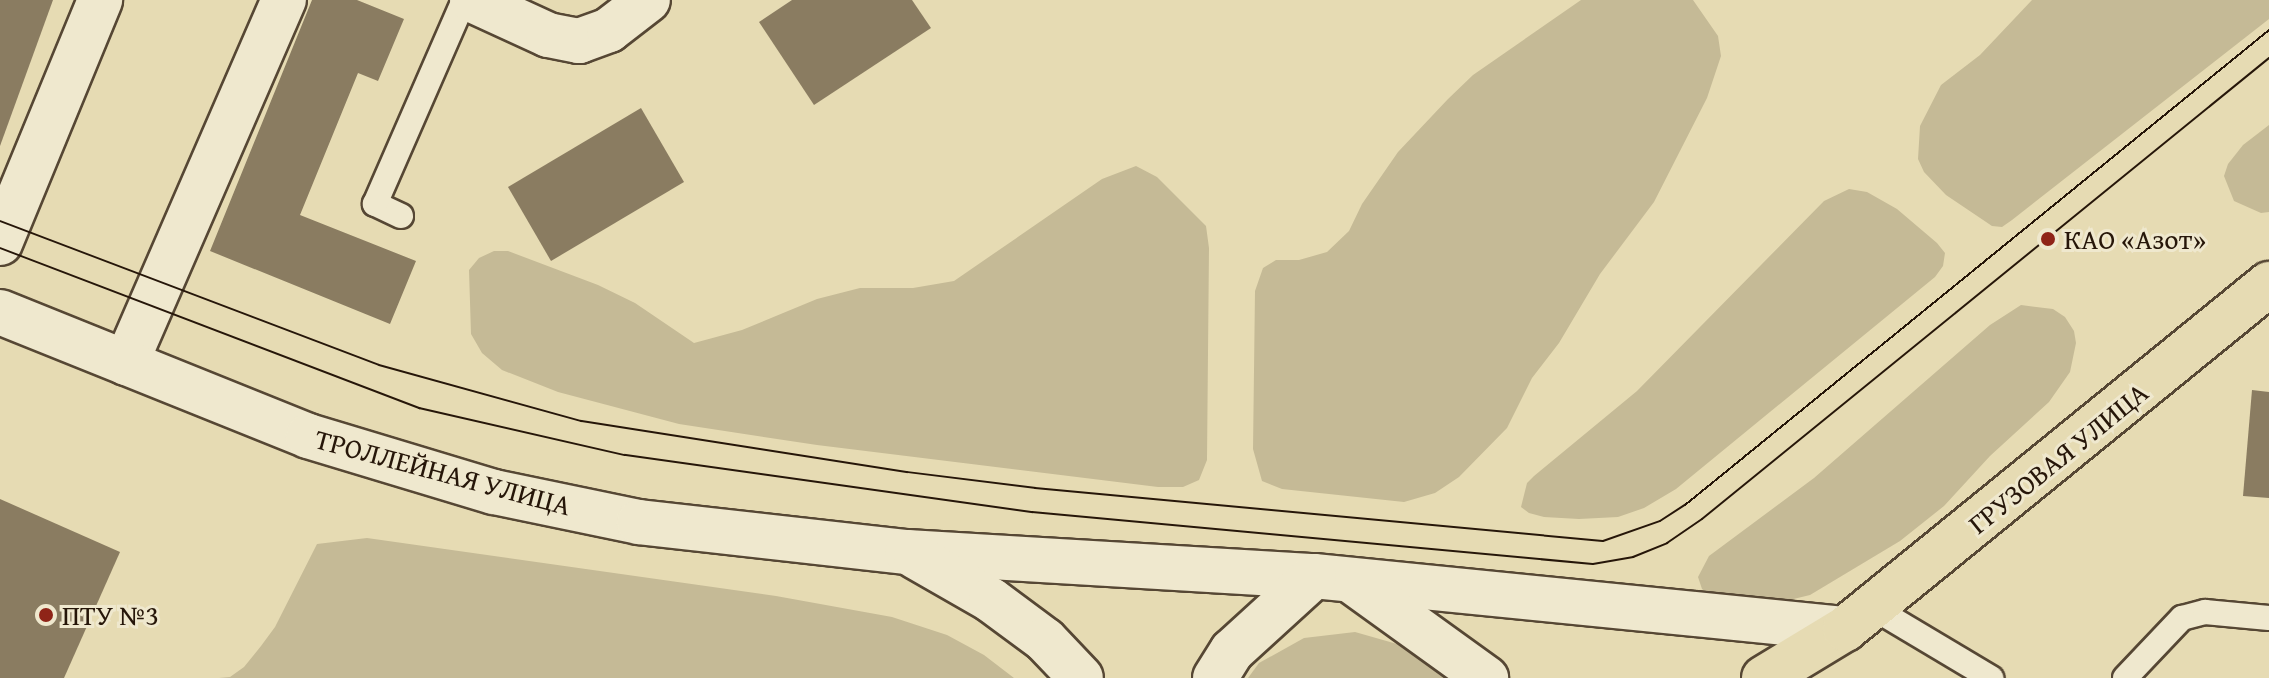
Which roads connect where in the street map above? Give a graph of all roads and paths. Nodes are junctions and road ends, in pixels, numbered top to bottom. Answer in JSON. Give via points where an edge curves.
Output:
{"nodes":[{"id":1,"x":100,"y":0,"type":"edge"},
{"id":2,"x":284,"y":0,"type":"edge"},
{"id":3,"x":464,"y":0,"type":"edge"},
{"id":4,"x":472,"y":0,"type":"edge"},
{"id":5,"x":648,"y":0,"type":"edge"},
{"id":6,"x":401,"y":216,"type":"dead end"},
{"id":7,"x":0,"y":243,"type":"edge"},
{"id":8,"x":2269,"y":284,"type":"edge"},
{"id":9,"x":0,"y":312,"type":"edge"},
{"id":10,"x":126,"y":363,"type":"junction"},
{"id":11,"x":907,"y":552,"type":"junction"},
{"id":12,"x":1331,"y":577,"type":"junction"},
{"id":13,"x":1859,"y":618,"type":"junction"},
{"id":14,"x":2269,"y":618,"type":"edge"},
{"id":15,"x":1081,"y":678,"type":"edge"},
{"id":16,"x":1215,"y":678,"type":"edge"},
{"id":17,"x":1486,"y":678,"type":"edge"},
{"id":18,"x":1764,"y":678,"type":"edge"},
{"id":19,"x":1802,"y":678,"type":"edge"},
{"id":20,"x":1991,"y":678,"type":"edge"},
{"id":21,"x":2125,"y":678,"type":"edge"}],
"edges":[{"from":1,"to":7,"type":"street"},
{"from":2,"to":10,"type":"street"},
{"from":3,"to":6,"type":"lane","via":[[375,204]]},
{"from":4,"to":5,"type":"street","via":[[548,35],[579,41],[609,30]]},
{"from":8,"to":13,"type":"main road","name":"ГРУЗОВАЯ УЛИЦА"},
{"from":9,"to":10,"type":"street","name":"ТРОЛЛЕЙНАЯ УЛИЦА"},
{"from":10,"to":11,"type":"street","name":"ТРОЛЛЕЙНАЯ УЛИЦА","via":[[308,436],[494,492],[639,522]]},
{"from":11,"to":12,"type":"street","name":"ТРОЛЛЕЙНАЯ УЛИЦА"},
{"from":11,"to":15,"type":"street","via":[[1002,608],[1045,640]]},
{"from":12,"to":13,"type":"street","name":"ТРОЛЛЕЙНАЯ УЛИЦА"},
{"from":12,"to":16,"type":"street","via":[[1232,651]]},
{"from":12,"to":17,"type":"street"},
{"from":13,"to":18,"type":"main road"},
{"from":13,"to":19,"type":"main road"},
{"from":13,"to":20,"type":"lane"},
{"from":14,"to":21,"type":"lane","via":[[2205,612],[2182,618]]}]}
